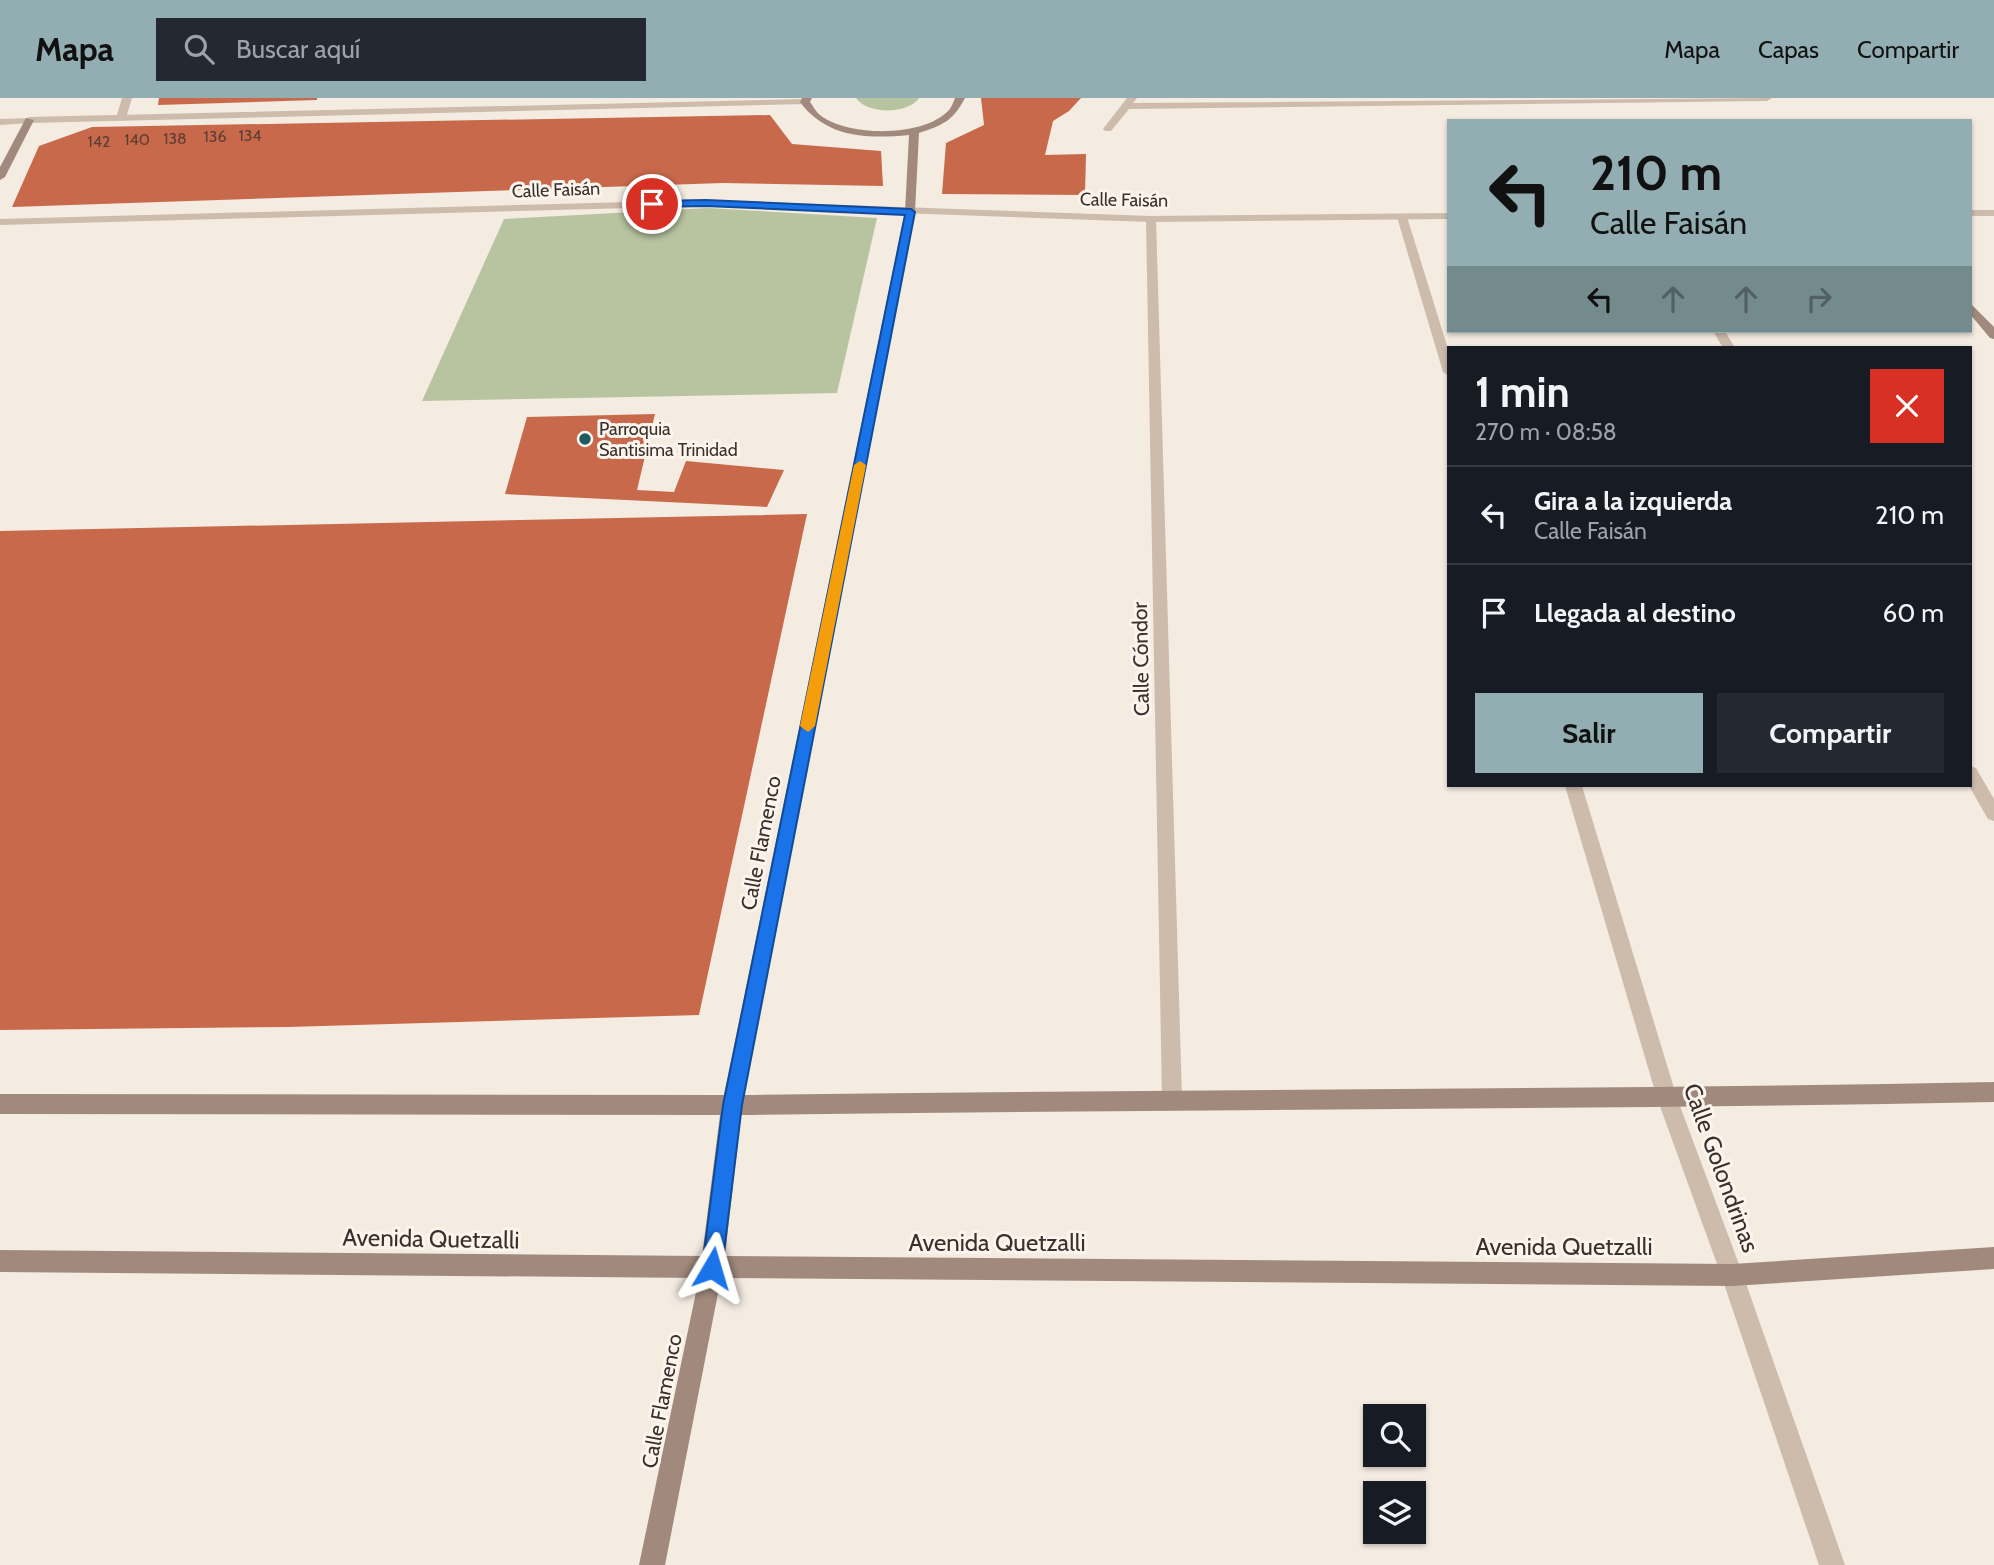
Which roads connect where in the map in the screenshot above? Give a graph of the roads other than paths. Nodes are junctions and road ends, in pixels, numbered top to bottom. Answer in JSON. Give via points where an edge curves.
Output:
{"nodes":[{"id":1,"x":127,"y":98,"type":"edge"},
{"id":2,"x":960,"y":98,"type":"edge"},
{"id":3,"x":1768,"y":98,"type":"edge"},
{"id":4,"x":806,"y":100,"type":"edge"},
{"id":5,"x":1129,"y":102,"type":"edge"},
{"id":6,"x":121,"y":118,"type":"junction"},
{"id":7,"x":29,"y":120,"type":"junction"},
{"id":8,"x":0,"y":121,"type":"edge"},
{"id":9,"x":1108,"y":129,"type":"dead end"},
{"id":10,"x":914,"y":131,"type":"junction"},
{"id":11,"x":0,"y":177,"type":"edge"},
{"id":12,"x":911,"y":212,"type":"junction"},
{"id":13,"x":1972,"y":213,"type":"edge"},
{"id":14,"x":1994,"y":213,"type":"edge"},
{"id":15,"x":1447,"y":216,"type":"edge"},
{"id":16,"x":1402,"y":217,"type":"junction"},
{"id":17,"x":1151,"y":219,"type":"junction"},
{"id":18,"x":0,"y":222,"type":"edge"},
{"id":19,"x":1972,"y":308,"type":"edge"},
{"id":20,"x":1994,"y":335,"type":"edge"},
{"id":21,"x":1447,"y":365,"type":"edge"},
{"id":22,"x":1972,"y":776,"type":"edge"},
{"id":23,"x":1573,"y":787,"type":"edge"},
{"id":24,"x":1994,"y":814,"type":"edge"},
{"id":25,"x":1994,"y":1092,"type":"edge"},
{"id":26,"x":1667,"y":1098,"type":"junction"},
{"id":27,"x":1172,"y":1099,"type":"junction"},
{"id":28,"x":0,"y":1104,"type":"edge"},
{"id":29,"x":732,"y":1105,"type":"junction"},
{"id":30,"x":1994,"y":1258,"type":"edge"},
{"id":31,"x":0,"y":1261,"type":"edge"},
{"id":32,"x":712,"y":1268,"type":"junction"},
{"id":33,"x":1732,"y":1275,"type":"junction"},
{"id":34,"x":652,"y":1565,"type":"edge"},
{"id":35,"x":1832,"y":1565,"type":"edge"}],
"edges":[{"from":1,"to":6,"type":"street"},
{"from":2,"to":10,"type":"main road","via":[[953,113]]},
{"from":3,"to":5,"type":"street"},
{"from":4,"to":6,"type":"street"},
{"from":4,"to":10,"type":"main road","via":[[810,113],[840,130]]},
{"from":5,"to":9,"type":"street"},
{"from":6,"to":7,"type":"street"},
{"from":7,"to":8,"type":"street"},
{"from":7,"to":11,"type":"main road"},
{"from":10,"to":12,"type":"main road","name":"Calle Flamenco"},
{"from":12,"to":17,"type":"street","name":"Calle Faisán"},
{"from":12,"to":18,"type":"street","name":"Calle Faisán","via":[[706,203]]},
{"from":12,"to":29,"type":"main road","name":"Calle Flamenco"},
{"from":13,"to":14,"type":"street"},
{"from":15,"to":16,"type":"street","name":"Calle Faisán"},
{"from":16,"to":17,"type":"street","name":"Calle Faisán"},
{"from":16,"to":21,"type":"street"},
{"from":17,"to":27,"type":"street","name":"Calle Cóndor"},
{"from":19,"to":20,"type":"main road"},
{"from":22,"to":24,"type":"street"},
{"from":23,"to":26,"type":"street","name":"Calle Golondrinas"},
{"from":25,"to":26,"type":"main road"},
{"from":26,"to":27,"type":"main road"},
{"from":26,"to":33,"type":"street","name":"Calle Golondrinas"},
{"from":27,"to":29,"type":"main road"},
{"from":28,"to":29,"type":"main road"},
{"from":29,"to":32,"type":"main road","name":"Calle Flamenco"},
{"from":30,"to":33,"type":"main road","name":"Avenida Quetzalli"},
{"from":31,"to":32,"type":"main road","name":"Avenida Quetzalli"},
{"from":32,"to":33,"type":"main road","name":"Avenida Quetzalli"},
{"from":32,"to":34,"type":"main road","name":"Calle Flamenco"},
{"from":33,"to":35,"type":"street","name":"Calle Golondrinas"}]}
